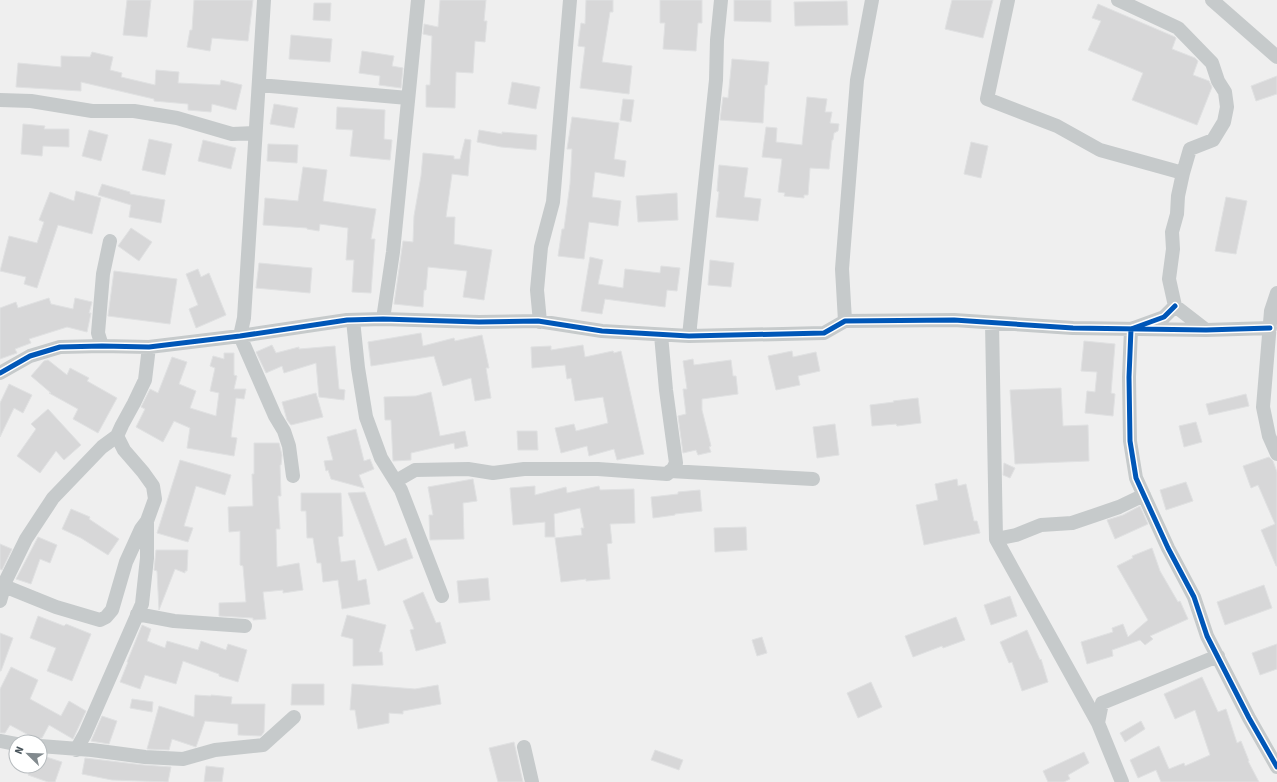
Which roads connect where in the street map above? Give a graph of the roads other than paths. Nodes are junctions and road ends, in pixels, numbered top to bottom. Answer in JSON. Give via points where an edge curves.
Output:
{"nodes":[{"id":1,"x":264,"y":0,"type":"edge"},
{"id":2,"x":418,"y":0,"type":"edge"},
{"id":3,"x":570,"y":0,"type":"edge"},
{"id":4,"x":721,"y":0,"type":"edge"},
{"id":5,"x":872,"y":0,"type":"edge"},
{"id":6,"x":1008,"y":0,"type":"edge"},
{"id":7,"x":1118,"y":0,"type":"edge"},
{"id":8,"x":1212,"y":0,"type":"edge"},
{"id":9,"x":1277,"y":57,"type":"edge"},
{"id":10,"x":259,"y":85,"type":"junction"},
{"id":11,"x":408,"y":98,"type":"junction"},
{"id":12,"x":0,"y":100,"type":"edge"},
{"id":13,"x":255,"y":134,"type":"junction"},
{"id":14,"x":1183,"y":173,"type":"junction"},
{"id":15,"x":110,"y":241,"type":"dead end"},
{"id":16,"x":1277,"y":293,"type":"edge"},
{"id":17,"x":1175,"y":306,"type":"junction"},
{"id":18,"x":383,"y":319,"type":"junction"},
{"id":19,"x":353,"y":320,"type":"junction"},
{"id":20,"x":845,"y":321,"type":"junction"},
{"id":21,"x":540,"y":322,"type":"junction"},
{"id":22,"x":992,"y":323,"type":"junction"},
{"id":23,"x":1270,"y":328,"type":"junction"},
{"id":24,"x":1131,"y":329,"type":"junction"},
{"id":25,"x":1206,"y":330,"type":"junction"},
{"id":26,"x":661,"y":335,"type":"junction"},
{"id":27,"x":240,"y":336,"type":"junction"},
{"id":28,"x":689,"y":336,"type":"junction"},
{"id":29,"x":102,"y":346,"type":"junction"},
{"id":30,"x":149,"y":347,"type":"junction"},
{"id":31,"x":0,"y":373,"type":"edge"},
{"id":32,"x":1271,"y":381,"type":"edge"},
{"id":33,"x":117,"y":436,"type":"junction"},
{"id":34,"x":1277,"y":454,"type":"edge"},
{"id":35,"x":670,"y":471,"type":"junction"},
{"id":36,"x":293,"y":476,"type":"dead end"},
{"id":37,"x":813,"y":478,"type":"dead end"},
{"id":38,"x":396,"y":481,"type":"junction"},
{"id":39,"x":1144,"y":495,"type":"junction"},
{"id":40,"x":147,"y":521,"type":"junction"},
{"id":41,"x":996,"y":539,"type":"junction"},
{"id":42,"x":4,"y":586,"type":"junction"},
{"id":43,"x":442,"y":596,"type":"dead end"},
{"id":44,"x":0,"y":601,"type":"edge"},
{"id":45,"x":137,"y":614,"type":"junction"},
{"id":46,"x":245,"y":626,"type":"dead end"},
{"id":47,"x":1218,"y":656,"type":"junction"},
{"id":48,"x":294,"y":717,"type":"dead end"},
{"id":49,"x":1098,"y":723,"type":"junction"},
{"id":50,"x":48,"y":747,"type":"edge"},
{"id":51,"x":524,"y":747,"type":"dead end"},
{"id":52,"x":76,"y":750,"type":"junction"},
{"id":53,"x":1277,"y":767,"type":"edge"},
{"id":54,"x":532,"y":782,"type":"edge"},
{"id":55,"x":1122,"y":782,"type":"edge"}],
"edges":[{"from":1,"to":10,"type":"street"},
{"from":2,"to":11,"type":"street"},
{"from":3,"to":21,"type":"street","via":[[553,202],[541,247],[538,290]]},
{"from":4,"to":28,"type":"street","via":[[716,80]]},
{"from":5,"to":20,"type":"street","via":[[857,80],[842,269]]},
{"from":6,"to":14,"type":"street","via":[[987,98],[1056,126],[1100,150]]},
{"from":7,"to":14,"type":"street","via":[[1178,28],[1212,63],[1225,92],[1227,106],[1224,122],[1213,140],[1190,149]]},
{"from":8,"to":9,"type":"street"},
{"from":10,"to":11,"type":"street"},
{"from":10,"to":13,"type":"street"},
{"from":11,"to":18,"type":"street","via":[[393,252]]},
{"from":12,"to":13,"type":"street","via":[[31,100],[92,111],[134,111],[177,118],[232,134]]},
{"from":13,"to":27,"type":"street","via":[[244,318]]},
{"from":14,"to":17,"type":"street","via":[[1172,232],[1173,250],[1169,279]]},
{"from":15,"to":29,"type":"street","via":[[103,274],[98,333]]},
{"from":16,"to":23,"type":"street","via":[[1271,310]]},
{"from":17,"to":24,"type":"street","via":[[1164,317]]},
{"from":17,"to":25,"type":"street"},
{"from":18,"to":19,"type":"street"},
{"from":18,"to":21,"type":"street"},
{"from":19,"to":27,"type":"street"},
{"from":19,"to":38,"type":"street","via":[[366,417],[381,458]]},
{"from":20,"to":22,"type":"street","via":[[954,320]]},
{"from":20,"to":28,"type":"street","via":[[824,333]]},
{"from":21,"to":26,"type":"street","via":[[602,331]]},
{"from":22,"to":24,"type":"street"},
{"from":22,"to":41,"type":"street"},
{"from":23,"to":25,"type":"street"},
{"from":23,"to":32,"type":"street"},
{"from":24,"to":25,"type":"street"},
{"from":24,"to":39,"type":"street","via":[[1130,441],[1136,478]]},
{"from":26,"to":28,"type":"street"},
{"from":26,"to":35,"type":"street","via":[[676,463]]},
{"from":27,"to":30,"type":"street"},
{"from":27,"to":36,"type":"street","via":[[284,431]]},
{"from":29,"to":30,"type":"street"},
{"from":29,"to":31,"type":"street","via":[[60,347],[30,356]]},
{"from":30,"to":33,"type":"street","via":[[145,380]]},
{"from":32,"to":34,"type":"street","via":[[1263,407],[1269,436]]},
{"from":33,"to":40,"type":"street","via":[[124,450],[153,486],[155,499]]},
{"from":33,"to":42,"type":"street","via":[[102,447],[53,498],[26,539]]},
{"from":35,"to":37,"type":"street"},
{"from":35,"to":38,"type":"street","via":[[667,474],[598,469],[532,469],[493,473],[468,469],[416,470]]},
{"from":38,"to":43,"type":"street"},
{"from":39,"to":41,"type":"street","via":[[1119,507],[1072,523],[1041,525],[1016,535]]},
{"from":39,"to":47,"type":"street","via":[[1194,597],[1207,636]]},
{"from":40,"to":42,"type":"street","via":[[126,562],[112,610],[100,620],[56,607]]},
{"from":40,"to":45,"type":"street","via":[[143,596]]},
{"from":41,"to":49,"type":"street"},
{"from":42,"to":44,"type":"street"},
{"from":45,"to":46,"type":"street","via":[[174,621]]},
{"from":45,"to":52,"type":"street"},
{"from":47,"to":49,"type":"street","via":[[1102,703]]},
{"from":47,"to":53,"type":"street"},
{"from":48,"to":52,"type":"street","via":[[263,745],[215,750],[183,759]]},
{"from":49,"to":55,"type":"street"},
{"from":50,"to":52,"type":"street"},
{"from":51,"to":54,"type":"street"}]}
